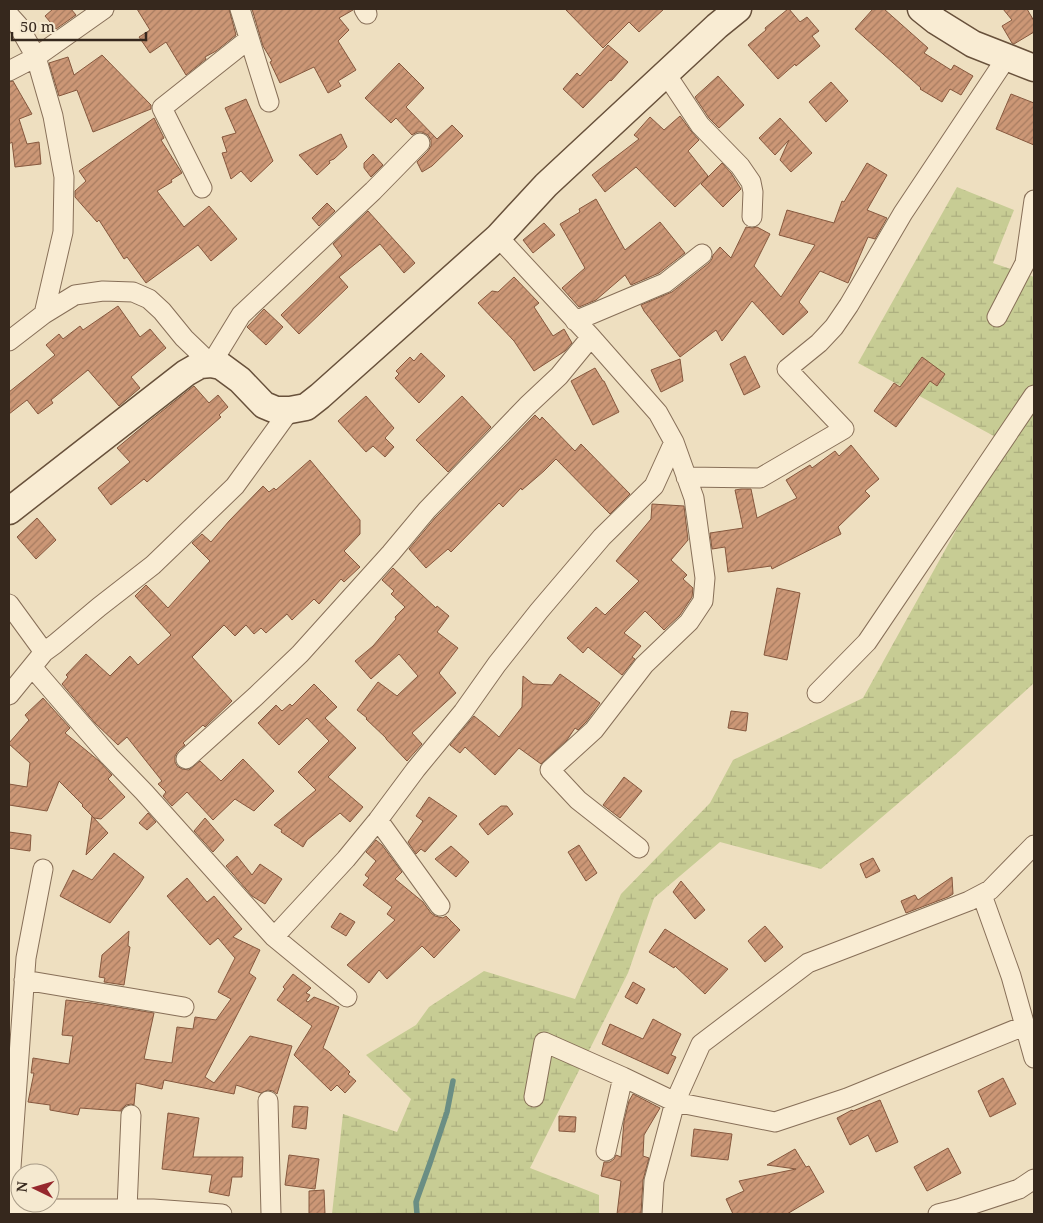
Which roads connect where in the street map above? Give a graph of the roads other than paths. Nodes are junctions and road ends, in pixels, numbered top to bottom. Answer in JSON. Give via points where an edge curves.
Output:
{"nodes":[{"id":1,"x":104,"y":9,"type":"edge"},
{"id":2,"x":240,"y":9,"type":"edge"},
{"id":3,"x":738,"y":9,"type":"edge"},
{"id":4,"x":935,"y":13,"type":"edge"},
{"id":5,"x":9,"y":15,"type":"edge"},
{"id":6,"x":249,"y":39,"type":"junction"},
{"id":7,"x":36,"y":57,"type":"junction"},
{"id":8,"x":1007,"y":57,"type":"junction"},
{"id":9,"x":1034,"y":68,"type":"edge"},
{"id":10,"x":9,"y":70,"type":"edge"},
{"id":11,"x":666,"y":74,"type":"junction"},
{"id":12,"x":269,"y":102,"type":"dead end"},
{"id":13,"x":420,"y":143,"type":"dead end"},
{"id":14,"x":202,"y":188,"type":"dead end"},
{"id":15,"x":1034,"y":200,"type":"edge"},
{"id":16,"x":752,"y":217,"type":"dead end"},
{"id":17,"x":498,"y":238,"type":"junction"},
{"id":18,"x":702,"y":254,"type":"dead end"},
{"id":19,"x":44,"y":314,"type":"junction"},
{"id":20,"x":997,"y":317,"type":"dead end"},
{"id":21,"x":575,"y":321,"type":"junction"},
{"id":22,"x":590,"y":337,"type":"junction"},
{"id":23,"x":9,"y":341,"type":"edge"},
{"id":24,"x":211,"y":364,"type":"junction"},
{"id":25,"x":1034,"y":395,"type":"edge"},
{"id":26,"x":290,"y":410,"type":"junction"},
{"id":27,"x":674,"y":442,"type":"junction"},
{"id":28,"x":686,"y":477,"type":"junction"},
{"id":29,"x":9,"y":511,"type":"edge"},
{"id":30,"x":9,"y":604,"type":"edge"},
{"id":31,"x":44,"y":652,"type":"junction"},
{"id":32,"x":32,"y":667,"type":"junction"},
{"id":33,"x":817,"y":693,"type":"dead end"},
{"id":34,"x":9,"y":694,"type":"edge"},
{"id":35,"x":186,"y":759,"type":"dead end"},
{"id":36,"x":378,"y":820,"type":"junction"},
{"id":37,"x":1034,"y":845,"type":"edge"},
{"id":38,"x":639,"y":848,"type":"dead end"},
{"id":39,"x":43,"y":869,"type":"dead end"},
{"id":40,"x":982,"y":895,"type":"junction"},
{"id":41,"x":440,"y":906,"type":"dead end"},
{"id":42,"x":274,"y":937,"type":"junction"},
{"id":43,"x":24,"y":980,"type":"junction"},
{"id":44,"x":347,"y":997,"type":"dead end"},
{"id":45,"x":184,"y":1007,"type":"dead end"},
{"id":46,"x":1024,"y":1026,"type":"junction"},
{"id":47,"x":1034,"y":1058,"type":"edge"},
{"id":48,"x":623,"y":1076,"type":"junction"},
{"id":49,"x":534,"y":1097,"type":"dead end"},
{"id":50,"x":268,"y":1101,"type":"dead end"},
{"id":51,"x":675,"y":1102,"type":"junction"},
{"id":52,"x":131,"y":1115,"type":"dead end"},
{"id":53,"x":606,"y":1151,"type":"dead end"},
{"id":54,"x":1034,"y":1178,"type":"edge"},
{"id":55,"x":9,"y":1195,"type":"edge"},
{"id":56,"x":9,"y":1206,"type":"edge"},
{"id":57,"x":127,"y":1209,"type":"junction"},
{"id":58,"x":222,"y":1214,"type":"edge"},
{"id":59,"x":271,"y":1214,"type":"edge"},
{"id":60,"x":652,"y":1214,"type":"edge"},
{"id":61,"x":938,"y":1214,"type":"edge"}],
"edges":[{"from":1,"to":7,"type":"street"},
{"from":2,"to":6,"type":"street"},
{"from":3,"to":11,"type":"street"},
{"from":4,"to":8,"type":"street","via":[[973,44]]},
{"from":5,"to":7,"type":"street"},
{"from":6,"to":12,"type":"street"},
{"from":6,"to":14,"type":"street","via":[[162,108]]},
{"from":7,"to":10,"type":"street"},
{"from":7,"to":19,"type":"street","via":[[53,116],[64,178],[64,232]]},
{"from":8,"to":9,"type":"street"},
{"from":8,"to":28,"type":"street","via":[[903,214],[834,327],[787,369],[844,429],[760,478]]},
{"from":11,"to":16,"type":"street","via":[[700,125],[751,182]]},
{"from":11,"to":17,"type":"street","via":[[546,185]]},
{"from":13,"to":24,"type":"street","via":[[241,315]]},
{"from":15,"to":20,"type":"street","via":[[1025,263]]},
{"from":17,"to":21,"type":"street"},
{"from":17,"to":26,"type":"street","via":[[320,396],[306,407]]},
{"from":18,"to":21,"type":"street","via":[[665,283]]},
{"from":19,"to":23,"type":"street"},
{"from":19,"to":24,"type":"street","via":[[75,296],[103,291],[133,292],[150,299]]},
{"from":21,"to":22,"type":"street"},
{"from":22,"to":27,"type":"street","via":[[658,412]]},
{"from":22,"to":35,"type":"street","via":[[559,376],[427,510],[300,654]]},
{"from":24,"to":26,"type":"street","via":[[221,366],[240,380],[264,405],[276,410]]},
{"from":24,"to":29,"type":"street","via":[[200,365],[186,373]]},
{"from":25,"to":33,"type":"street","via":[[867,642]]},
{"from":26,"to":31,"type":"street","via":[[234,486],[153,565]]},
{"from":27,"to":28,"type":"street"},
{"from":27,"to":36,"type":"street","via":[[654,486],[602,537],[539,612]]},
{"from":28,"to":38,"type":"street","via":[[694,498],[703,557],[703,601],[689,622],[644,665],[594,730],[550,770],[578,800]]},
{"from":30,"to":31,"type":"street"},
{"from":31,"to":32,"type":"street"},
{"from":32,"to":34,"type":"street"},
{"from":32,"to":42,"type":"street"},
{"from":36,"to":41,"type":"street"},
{"from":36,"to":42,"type":"street"},
{"from":37,"to":40,"type":"street"},
{"from":39,"to":43,"type":"street"},
{"from":40,"to":46,"type":"street","via":[[1011,976]]},
{"from":40,"to":51,"type":"street","via":[[808,963],[701,1044]]},
{"from":42,"to":44,"type":"street"},
{"from":43,"to":45,"type":"street"},
{"from":43,"to":55,"type":"street"},
{"from":46,"to":47,"type":"street"},
{"from":46,"to":51,"type":"street","via":[[847,1098],[775,1122]]},
{"from":48,"to":49,"type":"street","via":[[544,1042]]},
{"from":48,"to":51,"type":"street"},
{"from":48,"to":53,"type":"street"},
{"from":50,"to":59,"type":"street"},
{"from":51,"to":60,"type":"street","via":[[654,1180]]},
{"from":52,"to":57,"type":"street"},
{"from":54,"to":61,"type":"street","via":[[1019,1189]]},
{"from":56,"to":57,"type":"street"},
{"from":57,"to":58,"type":"street"}]}
